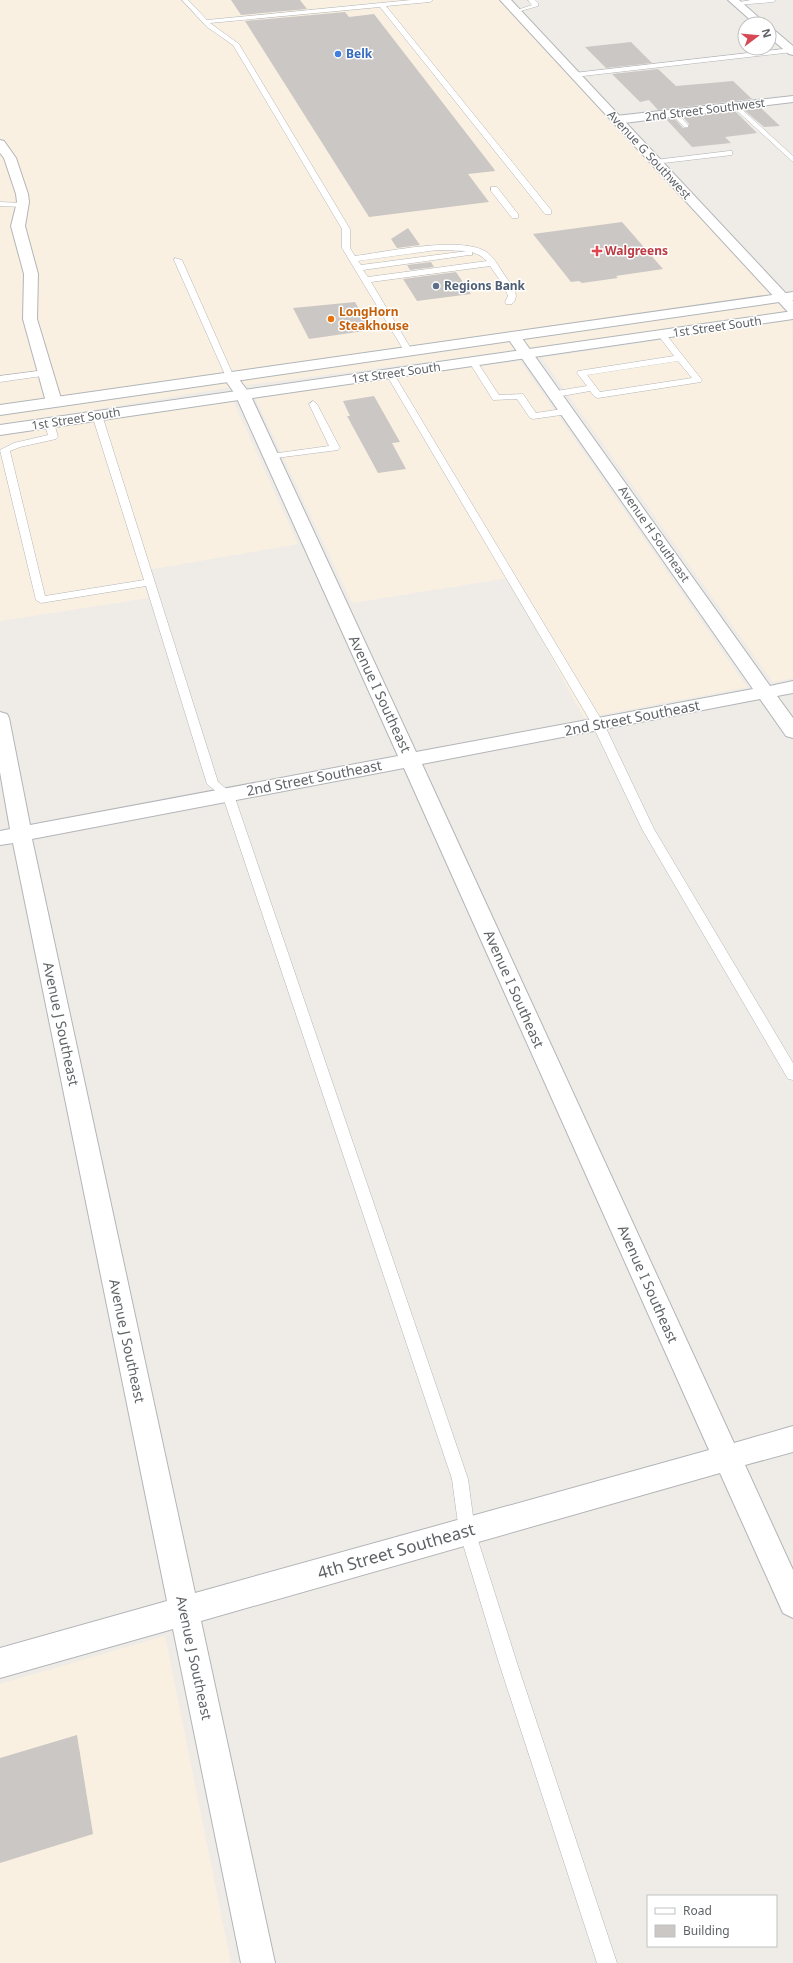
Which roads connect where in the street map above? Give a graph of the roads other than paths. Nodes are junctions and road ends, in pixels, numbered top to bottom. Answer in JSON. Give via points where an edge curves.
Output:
{"nodes":[{"id":1,"x":185,"y":0,"type":"edge"},
{"id":2,"x":430,"y":0,"type":"edge"},
{"id":3,"x":505,"y":0,"type":"edge"},
{"id":4,"x":531,"y":0,"type":"edge"},
{"id":5,"x":773,"y":0,"type":"edge"},
{"id":6,"x":735,"y":2,"type":"edge"},
{"id":7,"x":382,"y":5,"type":"junction"},
{"id":8,"x":516,"y":12,"type":"junction"},
{"id":9,"x":752,"y":16,"type":"edge"},
{"id":10,"x":205,"y":22,"type":"junction"},
{"id":11,"x":777,"y":38,"type":"edge"},
{"id":12,"x":792,"y":51,"type":"edge"},
{"id":13,"x":574,"y":75,"type":"junction"},
{"id":14,"x":793,"y":99,"type":"edge"},
{"id":15,"x":735,"y":106,"type":"junction"},
{"id":16,"x":674,"y":113,"type":"junction"},
{"id":17,"x":616,"y":120,"type":"junction"},
{"id":18,"x":686,"y":126,"type":"dead end"},
{"id":19,"x":0,"y":144,"type":"edge"},
{"id":20,"x":729,"y":153,"type":"dead end"},
{"id":21,"x":793,"y":160,"type":"edge"},
{"id":22,"x":655,"y":162,"type":"junction"},
{"id":23,"x":494,"y":189,"type":"dead end"},
{"id":24,"x":0,"y":204,"type":"edge"},
{"id":25,"x":22,"y":205,"type":"junction"},
{"id":26,"x":548,"y":212,"type":"dead end"},
{"id":27,"x":515,"y":216,"type":"dead end"},
{"id":28,"x":487,"y":257,"type":"junction"},
{"id":29,"x":178,"y":260,"type":"dead end"},
{"id":30,"x":360,"y":270,"type":"junction"},
{"id":31,"x":788,"y":297,"type":"edge"},
{"id":32,"x":509,"y":302,"type":"dead end"},
{"id":33,"x":793,"y":309,"type":"edge"},
{"id":34,"x":793,"y":315,"type":"edge"},
{"id":35,"x":662,"y":335,"type":"junction"},
{"id":36,"x":514,"y":337,"type":"junction"},
{"id":37,"x":409,"y":352,"type":"junction"},
{"id":38,"x":528,"y":355,"type":"junction"},
{"id":39,"x":681,"y":358,"type":"junction"},
{"id":40,"x":473,"y":362,"type":"junction"},
{"id":41,"x":46,"y":373,"type":"junction"},
{"id":42,"x":390,"y":374,"type":"junction"},
{"id":43,"x":0,"y":379,"type":"edge"},
{"id":44,"x":236,"y":385,"type":"junction"},
{"id":45,"x":592,"y":388,"type":"junction"},
{"id":46,"x":556,"y":394,"type":"junction"},
{"id":47,"x":54,"y":402,"type":"junction"},
{"id":48,"x":313,"y":404,"type":"dead end"},
{"id":49,"x":0,"y":410,"type":"edge"},
{"id":50,"x":568,"y":411,"type":"junction"},
{"id":51,"x":97,"y":416,"type":"junction"},
{"id":52,"x":49,"y":423,"type":"junction"},
{"id":53,"x":0,"y":430,"type":"edge"},
{"id":54,"x":271,"y":457,"type":"junction"},
{"id":55,"x":150,"y":582,"type":"junction"},
{"id":56,"x":793,"y":687,"type":"edge"},
{"id":57,"x":765,"y":692,"type":"junction"},
{"id":58,"x":0,"y":718,"type":"edge"},
{"id":59,"x":598,"y":724,"type":"junction"},
{"id":60,"x":793,"y":732,"type":"edge"},
{"id":61,"x":410,"y":760,"type":"junction"},
{"id":62,"x":228,"y":795,"type":"junction"},
{"id":63,"x":11,"y":836,"type":"edge"},
{"id":64,"x":793,"y":1074,"type":"edge"},
{"id":65,"x":793,"y":1439,"type":"edge"},
{"id":66,"x":726,"y":1458,"type":"junction"},
{"id":67,"x":467,"y":1531,"type":"junction"},
{"id":68,"x":793,"y":1603,"type":"edge"},
{"id":69,"x":184,"y":1611,"type":"junction"},
{"id":70,"x":0,"y":1663,"type":"edge"},
{"id":71,"x":258,"y":1963,"type":"edge"},
{"id":72,"x":607,"y":1963,"type":"edge"}],
"edges":[{"from":1,"to":10,"type":"lane"},
{"from":2,"to":7,"type":"lane"},
{"from":3,"to":8,"type":"street","name":"Avenue G Southwest"},
{"from":4,"to":8,"type":"lane","via":[[535,6]]},
{"from":5,"to":6,"type":"lane"},
{"from":6,"to":9,"type":"street"},
{"from":7,"to":10,"type":"lane"},
{"from":7,"to":26,"type":"lane"},
{"from":8,"to":13,"type":"street","name":"Avenue G Southwest"},
{"from":10,"to":30,"type":"lane","via":[[236,44],[346,229],[346,248]]},
{"from":11,"to":12,"type":"street"},
{"from":12,"to":13,"type":"lane"},
{"from":13,"to":17,"type":"street","name":"Avenue G Southwest"},
{"from":14,"to":15,"type":"street","name":"2nd Street Southwest"},
{"from":15,"to":16,"type":"street","name":"2nd Street Southwest"},
{"from":15,"to":21,"type":"lane"},
{"from":16,"to":17,"type":"street","name":"2nd Street Southwest"},
{"from":16,"to":18,"type":"lane"},
{"from":17,"to":22,"type":"street","name":"Avenue G Southwest"},
{"from":19,"to":25,"type":"street","via":[[10,158],[22,194]]},
{"from":20,"to":22,"type":"lane"},
{"from":22,"to":31,"type":"street","name":"Avenue G Southwest"},
{"from":23,"to":27,"type":"lane"},
{"from":24,"to":25,"type":"lane"},
{"from":25,"to":41,"type":"street","via":[[18,226],[31,274],[30,319]]},
{"from":28,"to":30,"type":"lane"},
{"from":28,"to":30,"type":"lane"},
{"from":28,"to":30,"type":"lane","via":[[470,249],[450,246]]},
{"from":28,"to":32,"type":"lane","via":[[511,291],[512,299]]},
{"from":29,"to":44,"type":"lane"},
{"from":30,"to":37,"type":"lane"},
{"from":31,"to":33,"type":"street","name":"Avenue G Southwest"},
{"from":31,"to":36,"type":"street","name":"1st Street South"},
{"from":34,"to":35,"type":"street","name":"1st Street South"},
{"from":35,"to":38,"type":"street","name":"1st Street South"},
{"from":35,"to":39,"type":"lane"},
{"from":36,"to":37,"type":"street","name":"1st Street South"},
{"from":36,"to":38,"type":"street","name":"Avenue H Southeast"},
{"from":37,"to":44,"type":"street","name":"1st Street South"},
{"from":38,"to":40,"type":"street","name":"1st Street South"},
{"from":38,"to":46,"type":"street","name":"Avenue H Southeast"},
{"from":39,"to":45,"type":"lane","via":[[581,373]]},
{"from":39,"to":45,"type":"lane","via":[[698,380],[598,395]]},
{"from":40,"to":42,"type":"street","name":"1st Street South"},
{"from":40,"to":50,"type":"lane","via":[[496,398],[520,396],[533,416]]},
{"from":41,"to":43,"type":"lane"},
{"from":41,"to":47,"type":"street"},
{"from":42,"to":44,"type":"street","name":"1st Street South"},
{"from":42,"to":59,"type":"lane"},
{"from":44,"to":47,"type":"street","name":"1st Street South"},
{"from":44,"to":51,"type":"street","name":"1st Street South"},
{"from":44,"to":54,"type":"street","name":"Avenue I Southeast"},
{"from":45,"to":46,"type":"lane"},
{"from":46,"to":50,"type":"street","name":"Avenue H Southeast"},
{"from":47,"to":49,"type":"street","name":"1st Street South"},
{"from":48,"to":54,"type":"lane","via":[[335,448]]},
{"from":50,"to":57,"type":"street","name":"Avenue H Southeast"},
{"from":51,"to":52,"type":"street","name":"1st Street South"},
{"from":51,"to":55,"type":"lane"},
{"from":52,"to":53,"type":"street","name":"1st Street South"},
{"from":52,"to":55,"type":"lane","via":[[53,437],[5,450],[42,600]]},
{"from":54,"to":61,"type":"street","name":"Avenue I Southeast"},
{"from":55,"to":62,"type":"lane","via":[[213,784]]},
{"from":56,"to":57,"type":"street","name":"2nd Street Southeast"},
{"from":57,"to":59,"type":"street","name":"2nd Street Southeast"},
{"from":57,"to":60,"type":"street","name":"Avenue H Southeast"},
{"from":58,"to":63,"type":"street","name":"Avenue J Southeast","via":[[12,776]]},
{"from":59,"to":61,"type":"street","name":"2nd Street Southeast"},
{"from":59,"to":64,"type":"lane","via":[[648,829]]},
{"from":61,"to":62,"type":"street","name":"2nd Street Southeast"},
{"from":61,"to":66,"type":"street","name":"Avenue I Southeast"},
{"from":62,"to":63,"type":"street","name":"2nd Street Southeast"},
{"from":62,"to":67,"type":"lane","via":[[460,1479]]},
{"from":63,"to":69,"type":"street","name":"Avenue J Southeast"},
{"from":65,"to":66,"type":"street","name":"4th Street Southeast"},
{"from":66,"to":67,"type":"street","name":"4th Street Southeast"},
{"from":66,"to":68,"type":"street","name":"Avenue I Southeast"},
{"from":67,"to":69,"type":"street","name":"4th Street Southeast"},
{"from":67,"to":72,"type":"lane"},
{"from":69,"to":70,"type":"street","name":"4th Street Southeast"},
{"from":69,"to":71,"type":"street","name":"Avenue J Southeast"}]}
